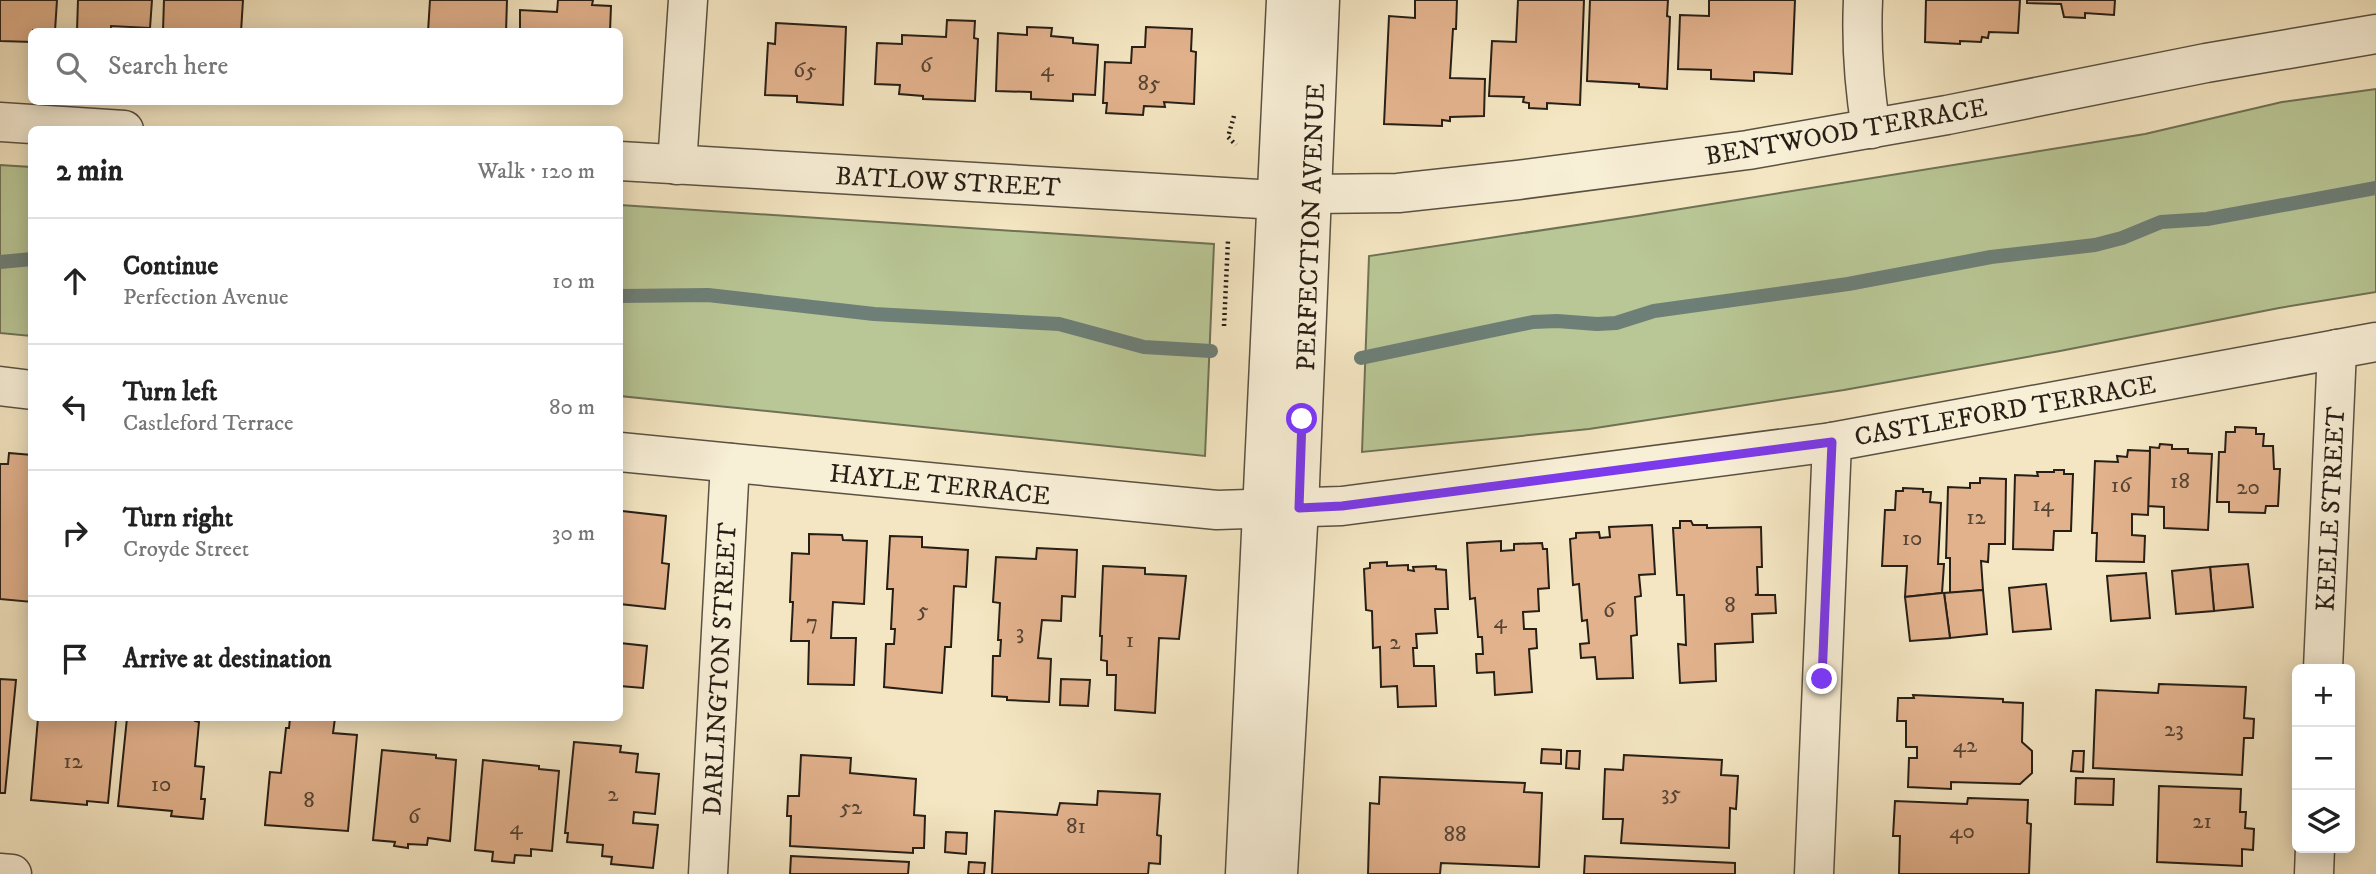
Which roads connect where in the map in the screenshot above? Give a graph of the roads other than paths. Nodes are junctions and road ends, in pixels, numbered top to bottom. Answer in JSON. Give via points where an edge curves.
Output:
{"nodes":[{"id":1,"x":688,"y":0,"type":"edge"},
{"id":2,"x":1286,"y":0,"type":"edge"},
{"id":3,"x":1320,"y":0,"type":"edge"},
{"id":4,"x":1863,"y":0,"type":"edge"},
{"id":5,"x":2376,"y":34,"type":"edge"},
{"id":6,"x":0,"y":121,"type":"edge"},
{"id":7,"x":69,"y":126,"type":"edge"},
{"id":8,"x":1871,"y":129,"type":"junction"},
{"id":9,"x":623,"y":161,"type":"edge"},
{"id":10,"x":677,"y":165,"type":"junction"},
{"id":11,"x":1294,"y":197,"type":"junction"},
{"id":12,"x":2376,"y":342,"type":"edge"},
{"id":13,"x":2337,"y":349,"type":"junction"},
{"id":14,"x":0,"y":386,"type":"edge"},
{"id":15,"x":28,"y":390,"type":"edge"},
{"id":16,"x":1832,"y":442,"type":"junction"},
{"id":17,"x":623,"y":452,"type":"edge"},
{"id":18,"x":730,"y":463,"type":"junction"},
{"id":19,"x":1299,"y":508,"type":"junction"},
{"id":20,"x":1261,"y":510,"type":"junction"},
{"id":21,"x":2323,"y":664,"type":"edge"},
{"id":22,"x":2315,"y":853,"type":"edge"},
{"id":23,"x":0,"y":873,"type":"edge"},
{"id":24,"x":12,"y":874,"type":"edge"},
{"id":25,"x":708,"y":874,"type":"edge"},
{"id":26,"x":1245,"y":874,"type":"edge"},
{"id":27,"x":1278,"y":874,"type":"edge"},
{"id":28,"x":1814,"y":874,"type":"edge"},
{"id":29,"x":2314,"y":874,"type":"edge"}],
"edges":[{"from":1,"to":10,"type":"street"},
{"from":2,"to":11,"type":"street","name":"PERFECTION AVENUE"},
{"from":3,"to":11,"type":"street","name":"PERFECTION AVENUE"},
{"from":4,"to":8,"type":"street","via":[[1864,80]]},
{"from":5,"to":8,"type":"street","name":"BENTWOOD TERRACE"},
{"from":6,"to":7,"type":"street"},
{"from":8,"to":11,"type":"street","name":"BENTWOOD TERRACE","via":[[1518,180],[1398,193]]},
{"from":9,"to":10,"type":"street","name":"BATLOW STREET"},
{"from":10,"to":11,"type":"street","name":"BATLOW STREET"},
{"from":11,"to":19,"type":"street","name":"PERFECTION AVENUE"},
{"from":11,"to":20,"type":"street","name":"PERFECTION AVENUE"},
{"from":12,"to":13,"type":"street","name":"CASTLEFORD TERRACE"},
{"from":13,"to":16,"type":"street","name":"CASTLEFORD TERRACE"},
{"from":13,"to":21,"type":"street","name":"KEELE STREET"},
{"from":14,"to":15,"type":"street"},
{"from":16,"to":19,"type":"street","name":"CASTLEFORD TERRACE"},
{"from":16,"to":28,"type":"street"},
{"from":17,"to":18,"type":"street","name":"HAYLE TERRACE"},
{"from":18,"to":20,"type":"street","name":"HAYLE TERRACE","via":[[1217,510]]},
{"from":18,"to":25,"type":"street","name":"DARLINGTON STREET"},
{"from":19,"to":20,"type":"street","name":"CASTLEFORD TERRACE"},
{"from":19,"to":27,"type":"street","name":"PERFECTION AVENUE"},
{"from":20,"to":26,"type":"street","name":"PERFECTION AVENUE"},
{"from":22,"to":29,"type":"street"},
{"from":23,"to":24,"type":"street"}]}
